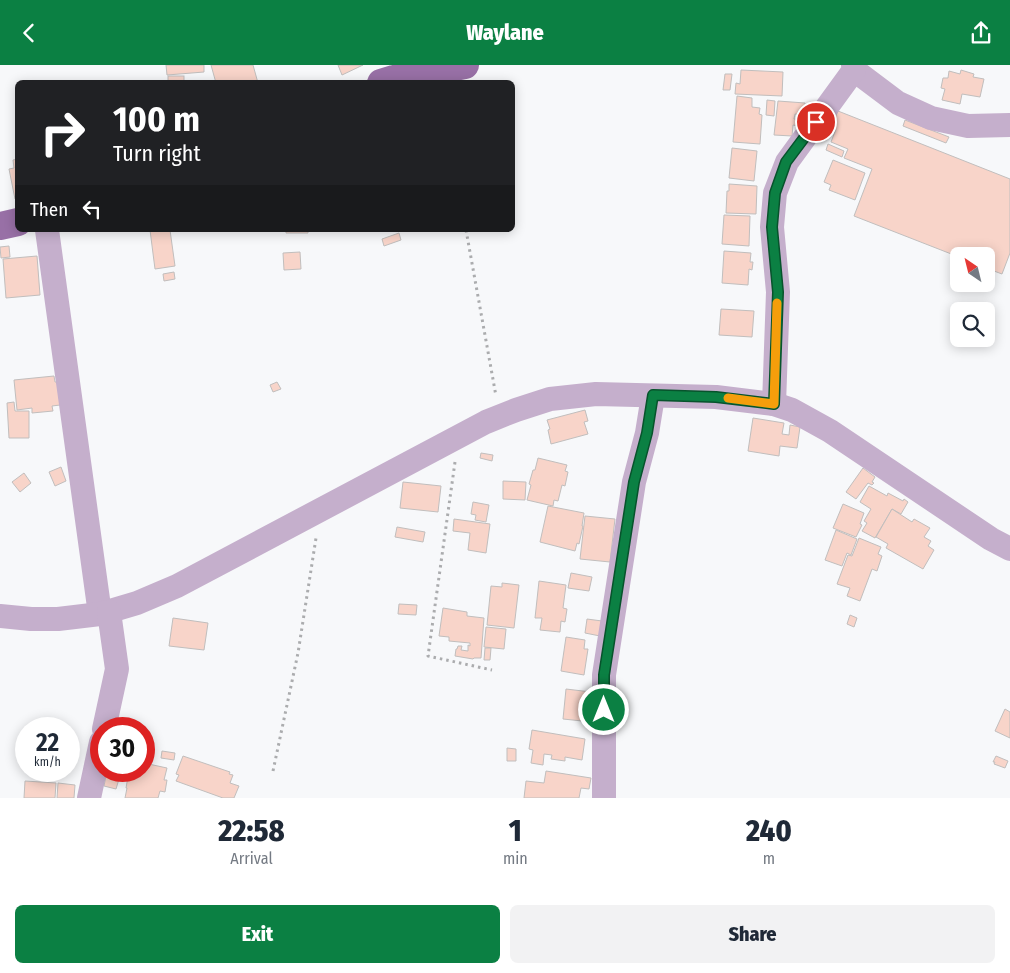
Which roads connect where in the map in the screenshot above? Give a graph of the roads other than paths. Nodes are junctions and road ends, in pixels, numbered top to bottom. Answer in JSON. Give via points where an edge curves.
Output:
{"nodes":[{"id":1,"x":465,"y":65,"type":"edge"},
{"id":2,"x":854,"y":67,"type":"edge"},
{"id":3,"x":391,"y":80,"type":"edge"},
{"id":4,"x":1010,"y":125,"type":"edge"},
{"id":5,"x":15,"y":223,"type":"edge"},
{"id":6,"x":0,"y":226,"type":"edge"},
{"id":7,"x":48,"y":232,"type":"edge"},
{"id":8,"x":653,"y":395,"type":"junction"},
{"id":9,"x":774,"y":404,"type":"junction"},
{"id":10,"x":1010,"y":549,"type":"edge"},
{"id":11,"x":104,"y":613,"type":"junction"},
{"id":12,"x":0,"y":616,"type":"edge"},
{"id":13,"x":107,"y":717,"type":"edge"},
{"id":14,"x":92,"y":782,"type":"edge"},
{"id":15,"x":89,"y":798,"type":"edge"},
{"id":16,"x":604,"y":798,"type":"edge"}],
"edges":[{"from":1,"to":3,"type":"main road"},
{"from":2,"to":4,"type":"street","via":[[898,103],[931,118],[968,126]]},
{"from":2,"to":9,"type":"street","via":[[786,162],[775,193],[772,227],[778,292]]},
{"from":5,"to":6,"type":"main road"},
{"from":7,"to":11,"type":"street"},
{"from":8,"to":9,"type":"street","via":[[716,397]]},
{"from":8,"to":11,"type":"street","via":[[596,394],[550,399],[486,422],[177,586]]},
{"from":8,"to":16,"type":"street","via":[[634,482],[604,675]]},
{"from":9,"to":10,"type":"street","via":[[830,431]]},
{"from":11,"to":12,"type":"street","via":[[58,619]]},
{"from":11,"to":13,"type":"street","via":[[117,669]]},
{"from":14,"to":15,"type":"street"}]}
